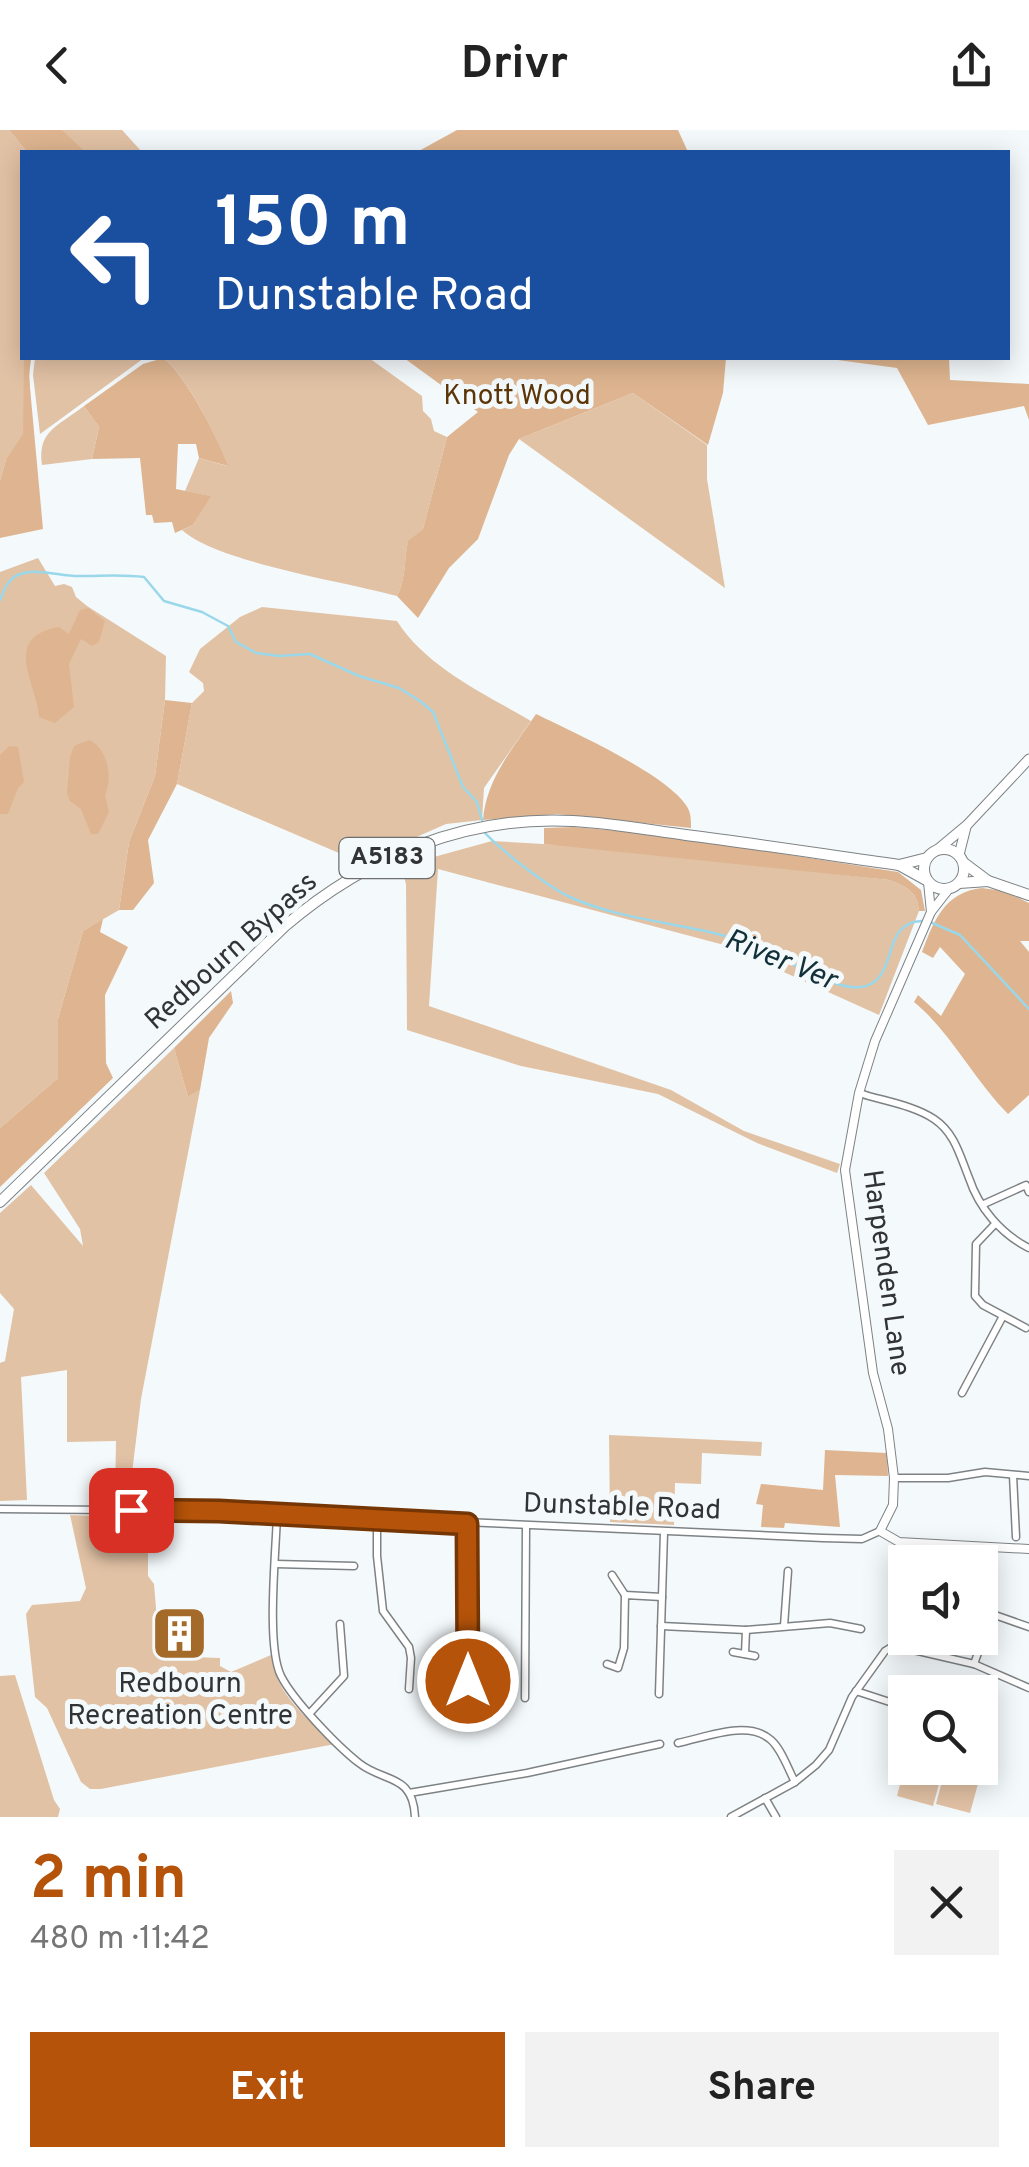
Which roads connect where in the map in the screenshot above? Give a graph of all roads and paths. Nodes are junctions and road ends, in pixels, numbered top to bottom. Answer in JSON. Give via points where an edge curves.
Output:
{"nodes":[{"id":1,"x":1029,"y":759,"type":"edge"},
{"id":2,"x":967,"y":824,"type":"junction"},
{"id":3,"x":937,"y":850,"type":"junction"},
{"id":4,"x":927,"y":858,"type":"junction"},
{"id":5,"x":961,"y":859,"type":"junction"},
{"id":6,"x":899,"y":864,"type":"junction"},
{"id":7,"x":927,"y":881,"type":"junction"},
{"id":8,"x":988,"y":881,"type":"junction"},
{"id":9,"x":954,"y":886,"type":"junction"},
{"id":10,"x":1029,"y":895,"type":"edge"},
{"id":11,"x":929,"y":915,"type":"junction"},
{"id":12,"x":859,"y":1093,"type":"junction"},
{"id":13,"x":1029,"y":1192,"type":"edge"},
{"id":14,"x":0,"y":1202,"type":"edge"},
{"id":15,"x":984,"y":1204,"type":"junction"},
{"id":16,"x":995,"y":1224,"type":"junction"},
{"id":17,"x":1029,"y":1248,"type":"edge"},
{"id":18,"x":1003,"y":1316,"type":"junction"},
{"id":19,"x":1026,"y":1328,"type":"dead end"},
{"id":20,"x":962,"y":1393,"type":"dead end"},
{"id":21,"x":1013,"y":1475,"type":"junction"},
{"id":22,"x":1029,"y":1476,"type":"edge"},
{"id":23,"x":894,"y":1478,"type":"junction"},
{"id":24,"x":0,"y":1509,"type":"edge"},
{"id":25,"x":277,"y":1514,"type":"junction"},
{"id":26,"x":377,"y":1519,"type":"junction"},
{"id":27,"x":467,"y":1524,"type":"junction"},
{"id":28,"x":526,"y":1527,"type":"junction"},
{"id":29,"x":880,"y":1531,"type":"junction"},
{"id":30,"x":664,"y":1532,"type":"junction"},
{"id":31,"x":1016,"y":1542,"type":"junction"},
{"id":32,"x":940,"y":1545,"type":"joint"},
{"id":33,"x":1029,"y":1549,"type":"edge"},
{"id":34,"x":276,"y":1564,"type":"junction"},
{"id":35,"x":354,"y":1566,"type":"dead end"},
{"id":36,"x":788,"y":1571,"type":"dead end"},
{"id":37,"x":612,"y":1575,"type":"dead end"},
{"id":38,"x":625,"y":1595,"type":"junction"},
{"id":39,"x":662,"y":1597,"type":"junction"},
{"id":40,"x":340,"y":1624,"type":"dead end"},
{"id":41,"x":661,"y":1626,"type":"junction"},
{"id":42,"x":784,"y":1626,"type":"junction"},
{"id":43,"x":1029,"y":1627,"type":"edge"},
{"id":44,"x":861,"y":1629,"type":"dead end"},
{"id":45,"x":746,"y":1630,"type":"junction"},
{"id":46,"x":888,"y":1649,"type":"edge"},
{"id":47,"x":732,"y":1652,"type":"dead end"},
{"id":48,"x":745,"y":1654,"type":"junction"},
{"id":49,"x":931,"y":1655,"type":"edge"},
{"id":50,"x":756,"y":1656,"type":"dead end"},
{"id":51,"x":606,"y":1664,"type":"dead end"},
{"id":52,"x":974,"y":1664,"type":"junction"},
{"id":53,"x":410,"y":1679,"type":"junction"},
{"id":54,"x":422,"y":1679,"type":"dead end"},
{"id":55,"x":1029,"y":1688,"type":"edge"},
{"id":56,"x":409,"y":1689,"type":"dead end"},
{"id":57,"x":856,"y":1691,"type":"junction"},
{"id":58,"x":659,"y":1694,"type":"dead end"},
{"id":59,"x":526,"y":1698,"type":"dead end"},
{"id":60,"x":888,"y":1701,"type":"edge"},
{"id":61,"x":310,"y":1713,"type":"junction"},
{"id":62,"x":469,"y":1715,"type":"dead end"},
{"id":63,"x":678,"y":1743,"type":"dead end"},
{"id":64,"x":660,"y":1744,"type":"dead end"},
{"id":65,"x":794,"y":1782,"type":"junction"},
{"id":66,"x":409,"y":1793,"type":"junction"},
{"id":67,"x":765,"y":1798,"type":"junction"},
{"id":68,"x":415,"y":1817,"type":"edge"},
{"id":69,"x":731,"y":1817,"type":"edge"},
{"id":70,"x":776,"y":1817,"type":"edge"}],
"edges":[{"from":1,"to":2,"type":"main road"},
{"from":2,"to":3,"type":"main road"},
{"from":2,"to":5,"type":"main road"},
{"from":3,"to":4,"type":"main road"},
{"from":3,"to":5,"type":"main road"},
{"from":4,"to":6,"type":"main road","name":"Redbourn Bypass","number":"A5183"},
{"from":4,"to":7,"type":"main road"},
{"from":5,"to":8,"type":"main road"},
{"from":5,"to":9,"type":"main road","via":[[964,874]]},
{"from":6,"to":7,"type":"main road","name":"Redbourn Bypass","number":"A5183"},
{"from":6,"to":14,"type":"main road","name":"Redbourn Bypass","number":"A5183","via":[[572,821],[495,825],[421,844],[366,868],[306,908]]},
{"from":7,"to":9,"type":"main road","via":[[940,889]]},
{"from":7,"to":11,"type":"street"},
{"from":8,"to":9,"type":"main road"},
{"from":8,"to":10,"type":"main road"},
{"from":9,"to":11,"type":"street","name":"Harpenden Lane"},
{"from":11,"to":12,"type":"street","name":"Harpenden Lane"},
{"from":12,"to":15,"type":"street","via":[[934,1119],[962,1154]]},
{"from":12,"to":23,"type":"street","name":"Harpenden Lane","via":[[847,1196]]},
{"from":13,"to":15,"type":"street","via":[[1026,1185]]},
{"from":15,"to":16,"type":"street"},
{"from":16,"to":17,"type":"street"},
{"from":16,"to":18,"type":"street","via":[[976,1244],[973,1287],[979,1302]]},
{"from":18,"to":19,"type":"street"},
{"from":18,"to":20,"type":"street"},
{"from":21,"to":22,"type":"street"},
{"from":21,"to":23,"type":"street"},
{"from":21,"to":31,"type":"street"},
{"from":23,"to":29,"type":"street","name":"Harpenden Lane","via":[[893,1504]]},
{"from":24,"to":25,"type":"street","name":"Dunstable Road"},
{"from":25,"to":26,"type":"street","name":"Dunstable Road"},
{"from":25,"to":34,"type":"street"},
{"from":26,"to":27,"type":"street","name":"Dunstable Road"},
{"from":26,"to":53,"type":"street","via":[[383,1611],[409,1647]]},
{"from":27,"to":28,"type":"street","name":"Dunstable Road"},
{"from":27,"to":62,"type":"street"},
{"from":28,"to":30,"type":"street","name":"Dunstable Road"},
{"from":28,"to":59,"type":"street"},
{"from":29,"to":30,"type":"street","name":"Dunstable Road","via":[[862,1539]]},
{"from":29,"to":32,"type":"street","via":[[899,1542]]},
{"from":30,"to":39,"type":"street"},
{"from":31,"to":32,"type":"street"},
{"from":31,"to":33,"type":"street"},
{"from":34,"to":35,"type":"street"},
{"from":34,"to":61,"type":"street","via":[[276,1660]]},
{"from":36,"to":42,"type":"street"},
{"from":37,"to":38,"type":"street"},
{"from":38,"to":39,"type":"street"},
{"from":38,"to":51,"type":"street","via":[[622,1656],[618,1668]]},
{"from":39,"to":41,"type":"street"},
{"from":40,"to":61,"type":"street","via":[[344,1676]]},
{"from":41,"to":45,"type":"street"},
{"from":41,"to":58,"type":"street"},
{"from":42,"to":44,"type":"street"},
{"from":42,"to":45,"type":"street"},
{"from":43,"to":52,"type":"street","via":[[992,1614]]},
{"from":45,"to":48,"type":"street"},
{"from":46,"to":57,"type":"street"},
{"from":47,"to":48,"type":"street"},
{"from":48,"to":50,"type":"street"},
{"from":49,"to":52,"type":"street"},
{"from":52,"to":55,"type":"street"},
{"from":53,"to":54,"type":"street"},
{"from":53,"to":56,"type":"street"},
{"from":57,"to":60,"type":"street"},
{"from":57,"to":65,"type":"street","via":[[823,1758]]},
{"from":61,"to":66,"type":"street","via":[[356,1761]]},
{"from":63,"to":65,"type":"street","via":[[742,1730],[759,1733],[775,1745]]},
{"from":64,"to":66,"type":"street"},
{"from":65,"to":67,"type":"street"},
{"from":66,"to":68,"type":"street"},
{"from":67,"to":69,"type":"street"},
{"from":67,"to":70,"type":"street"}]}
